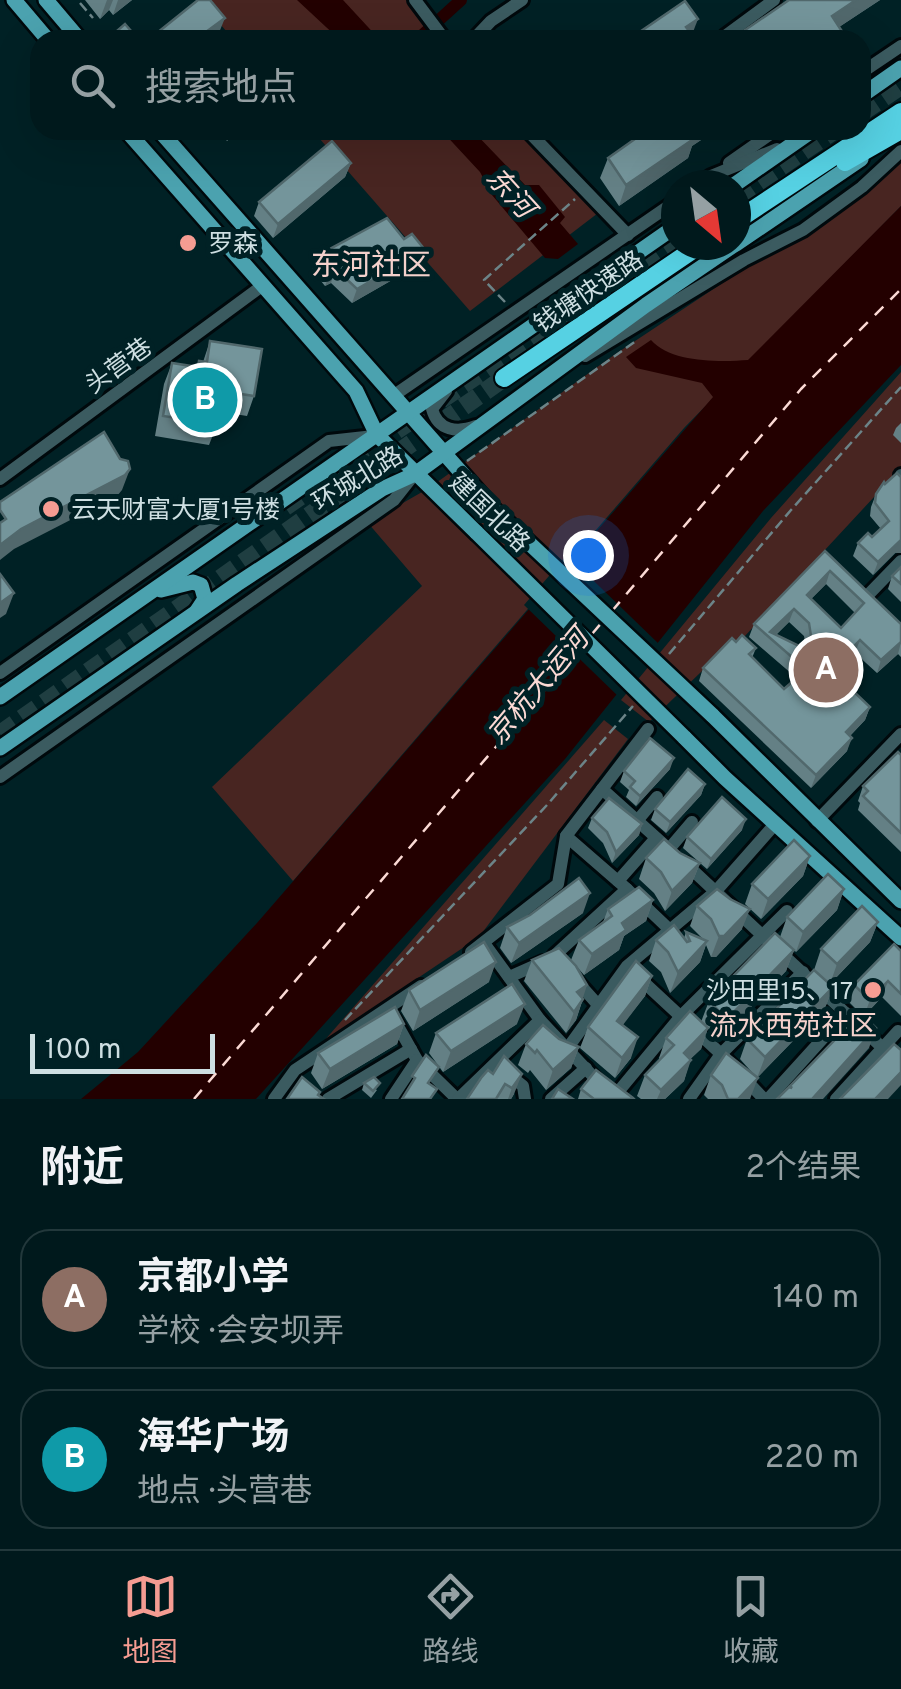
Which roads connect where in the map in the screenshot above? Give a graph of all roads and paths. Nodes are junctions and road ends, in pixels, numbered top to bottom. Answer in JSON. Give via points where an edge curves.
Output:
{"nodes":[{"id":1,"x":14,"y":0,"type":"edge"},
{"id":2,"x":46,"y":0,"type":"edge"},
{"id":3,"x":414,"y":0,"type":"edge"},
{"id":4,"x":522,"y":0,"type":"edge"},
{"id":5,"x":774,"y":0,"type":"edge"},
{"id":6,"x":80,"y":4,"type":"dead end"},
{"id":7,"x":93,"y":18,"type":"dead end"},
{"id":8,"x":40,"y":30,"type":"edge"},
{"id":9,"x":72,"y":30,"type":"edge"},
{"id":10,"x":438,"y":30,"type":"edge"},
{"id":11,"x":483,"y":30,"type":"edge"},
{"id":12,"x":733,"y":30,"type":"edge"},
{"id":13,"x":901,"y":46,"type":"edge"},
{"id":14,"x":871,"y":66,"type":"edge"},
{"id":15,"x":901,"y":68,"type":"edge"},
{"id":16,"x":871,"y":89,"type":"edge"},
{"id":17,"x":901,"y":112,"type":"edge"},
{"id":18,"x":901,"y":131,"type":"edge"},
{"id":19,"x":871,"y":132,"type":"edge"},
{"id":20,"x":135,"y":140,"type":"edge"},
{"id":21,"x":167,"y":140,"type":"edge"},
{"id":22,"x":537,"y":140,"type":"edge"},
{"id":23,"x":762,"y":140,"type":"edge"},
{"id":24,"x":859,"y":140,"type":"edge"},
{"id":25,"x":798,"y":141,"type":"joint"},
{"id":26,"x":901,"y":151,"type":"edge"},
{"id":27,"x":719,"y":170,"type":"edge"},
{"id":28,"x":726,"y":170,"type":"edge"},
{"id":29,"x":751,"y":173,"type":"edge"},
{"id":30,"x":568,"y":206,"type":"dead end"},
{"id":31,"x":661,"y":212,"type":"edge"},
{"id":32,"x":751,"y":213,"type":"edge"},
{"id":33,"x":751,"y":215,"type":"edge"},
{"id":34,"x":751,"y":233,"type":"edge"},
{"id":35,"x":628,"y":235,"type":"junction"},
{"id":36,"x":661,"y":236,"type":"edge"},
{"id":37,"x":594,"y":259,"type":"junction"},
{"id":38,"x":678,"y":260,"type":"edge"},
{"id":39,"x":713,"y":260,"type":"edge"},
{"id":40,"x":262,"y":286,"type":"junction"},
{"id":41,"x":580,"y":292,"type":"junction"},
{"id":42,"x":510,"y":307,"type":"dead end"},
{"id":43,"x":647,"y":334,"type":"dead end"},
{"id":44,"x":458,"y":378,"type":"junction"},
{"id":45,"x":504,"y":378,"type":"tunnel mouth"},
{"id":46,"x":548,"y":378,"type":"junction"},
{"id":47,"x":901,"y":388,"type":"edge"},
{"id":48,"x":393,"y":396,"type":"junction"},
{"id":49,"x":407,"y":413,"type":"junction"},
{"id":50,"x":487,"y":422,"type":"junction"},
{"id":51,"x":377,"y":435,"type":"junction"},
{"id":52,"x":444,"y":452,"type":"junction"},
{"id":53,"x":457,"y":469,"type":"junction"},
{"id":54,"x":415,"y":474,"type":"junction"},
{"id":55,"x":0,"y":480,"type":"edge"},
{"id":56,"x":901,"y":561,"type":"edge"},
{"id":57,"x":854,"y":582,"type":"edge"},
{"id":58,"x":145,"y":595,"type":"junction"},
{"id":59,"x":868,"y":595,"type":"junction"},
{"id":60,"x":879,"y":605,"type":"edge"},
{"id":61,"x":197,"y":611,"type":"junction"},
{"id":62,"x":211,"y":630,"type":"junction"},
{"id":63,"x":664,"y":662,"type":"dead end"},
{"id":64,"x":0,"y":673,"type":"edge"},
{"id":65,"x":0,"y":697,"type":"edge"},
{"id":66,"x":634,"y":705,"type":"dead end"},
{"id":67,"x":648,"y":729,"type":"dead end"},
{"id":68,"x":901,"y":734,"type":"edge"},
{"id":69,"x":0,"y":748,"type":"edge"},
{"id":70,"x":0,"y":776,"type":"edge"},
{"id":71,"x":602,"y":789,"type":"junction"},
{"id":72,"x":657,"y":797,"type":"dead end"},
{"id":73,"x":817,"y":820,"type":"junction"},
{"id":74,"x":637,"y":821,"type":"junction"},
{"id":75,"x":692,"y":822,"type":"dead end"},
{"id":76,"x":776,"y":824,"type":"junction"},
{"id":77,"x":566,"y":836,"type":"junction"},
{"id":78,"x":656,"y":838,"type":"junction"},
{"id":79,"x":669,"y":849,"type":"junction"},
{"id":80,"x":622,"y":885,"type":"junction"},
{"id":81,"x":897,"y":890,"type":"edge"},
{"id":82,"x":716,"y":891,"type":"junction"},
{"id":83,"x":787,"y":911,"type":"edge"},
{"id":84,"x":670,"y":930,"type":"junction"},
{"id":85,"x":763,"y":935,"type":"junction"},
{"id":86,"x":901,"y":938,"type":"edge"},
{"id":87,"x":484,"y":943,"type":"junction"},
{"id":88,"x":554,"y":956,"type":"junction"},
{"id":89,"x":452,"y":964,"type":"edge"},
{"id":90,"x":627,"y":966,"type":"junction"},
{"id":91,"x":803,"y":972,"type":"junction"},
{"id":92,"x":436,"y":975,"type":"edge"},
{"id":93,"x":509,"y":977,"type":"junction"},
{"id":94,"x":599,"y":1006,"type":"junction"},
{"id":95,"x":388,"y":1008,"type":"junction"},
{"id":96,"x":846,"y":1013,"type":"junction"},
{"id":97,"x":681,"y":1016,"type":"junction"},
{"id":98,"x":540,"y":1020,"type":"junction"},
{"id":99,"x":334,"y":1031,"type":"dead end"},
{"id":100,"x":898,"y":1032,"type":"dead end"},
{"id":101,"x":568,"y":1048,"type":"junction"},
{"id":102,"x":883,"y":1048,"type":"junction"},
{"id":103,"x":721,"y":1054,"type":"junction"},
{"id":104,"x":414,"y":1055,"type":"junction"},
{"id":105,"x":494,"y":1062,"type":"junction"},
{"id":106,"x":901,"y":1065,"type":"edge"},
{"id":107,"x":586,"y":1068,"type":"junction"},
{"id":108,"x":614,"y":1098,"type":"edge"},
{"id":109,"x":274,"y":1099,"type":"edge"},
{"id":110,"x":328,"y":1099,"type":"edge"},
{"id":111,"x":392,"y":1099,"type":"edge"},
{"id":112,"x":458,"y":1099,"type":"edge"},
{"id":113,"x":525,"y":1099,"type":"edge"},
{"id":114,"x":551,"y":1099,"type":"edge"},
{"id":115,"x":690,"y":1099,"type":"edge"},
{"id":116,"x":766,"y":1099,"type":"edge"},
{"id":117,"x":836,"y":1099,"type":"edge"}],
"edges":[{"from":1,"to":8,"type":"main road"},
{"from":2,"to":9,"type":"main road"},
{"from":3,"to":10,"type":"street"},
{"from":4,"to":11,"type":"street"},
{"from":5,"to":12,"type":"street"},
{"from":6,"to":7,"type":"path"},
{"from":13,"to":14,"type":"street"},
{"from":15,"to":16,"type":"main road"},
{"from":17,"to":19,"type":"highway"},
{"from":18,"to":33,"type":"highway"},
{"from":18,"to":34,"type":"main road","name":"环城北路"},
{"from":20,"to":40,"type":"main road","name":"建国北路"},
{"from":21,"to":48,"type":"main road","name":"建国北路"},
{"from":22,"to":35,"type":"street"},
{"from":23,"to":27,"type":"street"},
{"from":24,"to":32,"type":"highway"},
{"from":25,"to":28,"type":"street"},
{"from":25,"to":29,"type":"main road"},
{"from":26,"to":46,"type":"street","via":[[803,230]]},
{"from":30,"to":42,"type":"path","via":[[484,280]]},
{"from":31,"to":35,"type":"street"},
{"from":35,"to":37,"type":"street"},
{"from":36,"to":41,"type":"main road","name":"环城北路"},
{"from":37,"to":41,"type":"street"},
{"from":37,"to":48,"type":"street"},
{"from":38,"to":45,"type":"highway","name":"钱塘快速路"},
{"from":39,"to":46,"type":"main road","name":"环城北路"},
{"from":40,"to":51,"type":"main road","name":"建国北路","via":[[356,391]]},
{"from":40,"to":55,"type":"street","name":"头营巷"},
{"from":41,"to":44,"type":"main road","name":"环城北路"},
{"from":43,"to":53,"type":"path"},
{"from":44,"to":49,"type":"main road","name":"环城北路"},
{"from":44,"to":50,"type":"street","via":[[432,409],[434,419],[462,431]]},
{"from":46,"to":50,"type":"main road","name":"环城北路"},
{"from":47,"to":63,"type":"path"},
{"from":48,"to":49,"type":"main road","name":"建国北路"},
{"from":49,"to":51,"type":"main road","name":"环城北路"},
{"from":49,"to":52,"type":"main road","name":"建国北路"},
{"from":50,"to":52,"type":"main road","name":"环城北路"},
{"from":51,"to":54,"type":"main road","name":"建国北路"},
{"from":51,"to":58,"type":"main road","name":"环城北路"},
{"from":51,"to":64,"type":"street","via":[[329,441]]},
{"from":52,"to":53,"type":"main road","name":"建国北路"},
{"from":52,"to":54,"type":"main road","name":"环城北路"},
{"from":53,"to":73,"type":"main road","name":"建国北路","bridge":true},
{"from":54,"to":61,"type":"main road","name":"环城北路","via":[[382,488]]},
{"from":54,"to":62,"type":"street","via":[[394,500]]},
{"from":54,"to":76,"type":"main road","name":"建国北路","bridge":true},
{"from":56,"to":59,"type":"street"},
{"from":57,"to":59,"type":"street"},
{"from":58,"to":61,"type":"main road","via":[[193,582],[202,585],[205,599]]},
{"from":58,"to":65,"type":"main road","name":"环城北路"},
{"from":59,"to":60,"type":"street"},
{"from":61,"to":62,"type":"street"},
{"from":61,"to":69,"type":"main road","name":"环城北路"},
{"from":62,"to":70,"type":"street"},
{"from":66,"to":99,"type":"path"},
{"from":67,"to":71,"type":"street"},
{"from":68,"to":73,"type":"street"},
{"from":71,"to":74,"type":"street"},
{"from":71,"to":77,"type":"street"},
{"from":72,"to":74,"type":"street"},
{"from":73,"to":81,"type":"main road","name":"建国北路"},
{"from":74,"to":78,"type":"street"},
{"from":75,"to":79,"type":"street"},
{"from":76,"to":82,"type":"street"},
{"from":76,"to":86,"type":"main road","name":"建国北路"},
{"from":77,"to":80,"type":"street"},
{"from":77,"to":87,"type":"street","via":[[558,884]]},
{"from":78,"to":79,"type":"street"},
{"from":78,"to":80,"type":"street"},
{"from":79,"to":82,"type":"street"},
{"from":80,"to":84,"type":"street"},
{"from":80,"to":88,"type":"street"},
{"from":82,"to":84,"type":"street"},
{"from":82,"to":85,"type":"street"},
{"from":83,"to":85,"type":"street"},
{"from":84,"to":90,"type":"street"},
{"from":85,"to":91,"type":"street"},
{"from":85,"to":97,"type":"street"},
{"from":87,"to":89,"type":"street"},
{"from":87,"to":93,"type":"street"},
{"from":88,"to":93,"type":"street"},
{"from":88,"to":94,"type":"street"},
{"from":90,"to":94,"type":"street"},
{"from":90,"to":97,"type":"street"},
{"from":91,"to":96,"type":"street"},
{"from":91,"to":103,"type":"street"},
{"from":92,"to":95,"type":"street"},
{"from":93,"to":98,"type":"street"},
{"from":94,"to":101,"type":"street"},
{"from":95,"to":104,"type":"street"},
{"from":95,"to":109,"type":"street","via":[[294,1070]]},
{"from":96,"to":102,"type":"street"},
{"from":96,"to":116,"type":"street"},
{"from":97,"to":103,"type":"street"},
{"from":97,"to":108,"type":"street"},
{"from":98,"to":101,"type":"street"},
{"from":98,"to":105,"type":"street"},
{"from":100,"to":102,"type":"street"},
{"from":101,"to":107,"type":"street"},
{"from":102,"to":106,"type":"street"},
{"from":102,"to":117,"type":"street"},
{"from":103,"to":115,"type":"street"},
{"from":103,"to":116,"type":"street"},
{"from":104,"to":110,"type":"street"},
{"from":104,"to":111,"type":"street"},
{"from":104,"to":112,"type":"street"},
{"from":105,"to":112,"type":"street"},
{"from":105,"to":113,"type":"street","via":[[523,1086]]},
{"from":107,"to":108,"type":"street"},
{"from":107,"to":114,"type":"street"}]}
